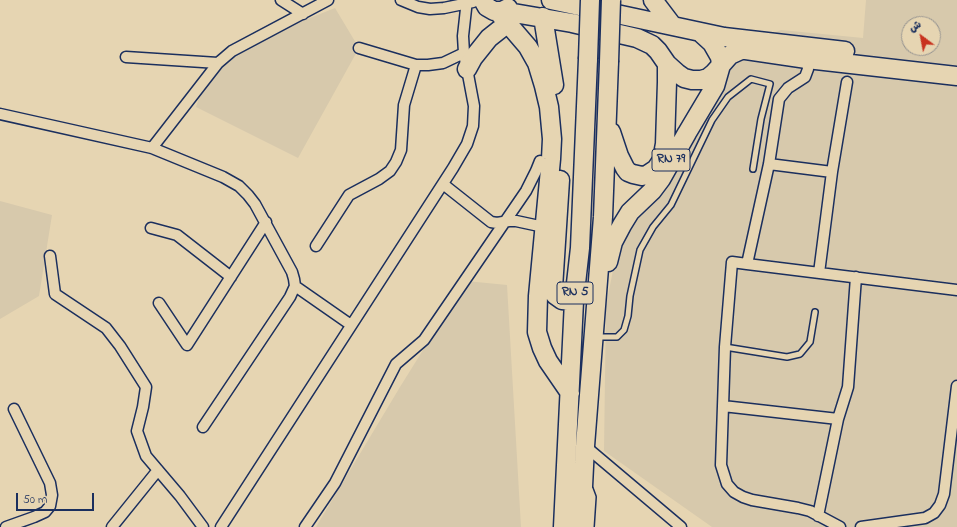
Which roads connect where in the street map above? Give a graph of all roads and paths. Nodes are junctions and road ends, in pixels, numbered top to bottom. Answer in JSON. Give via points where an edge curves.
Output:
{"nodes":[{"id":1,"x":281,"y":0,"type":"edge"},
{"id":2,"x":328,"y":0,"type":"edge"},
{"id":3,"x":401,"y":0,"type":"edge"},
{"id":4,"x":554,"y":0,"type":"edge"},
{"id":5,"x":590,"y":0,"type":"edge"},
{"id":6,"x":611,"y":0,"type":"edge"},
{"id":7,"x":653,"y":0,"type":"edge"},
{"id":8,"x":475,"y":1,"type":"edge"},
{"id":9,"x":505,"y":11,"type":"edge"},
{"id":10,"x":303,"y":14,"type":"junction"},
{"id":11,"x":543,"y":17,"type":"junction"},
{"id":12,"x":672,"y":25,"type":"junction"},
{"id":13,"x":700,"y":32,"type":"junction"},
{"id":14,"x":359,"y":48,"type":"dead end"},
{"id":15,"x":126,"y":57,"type":"dead end"},
{"id":16,"x":807,"y":59,"type":"junction"},
{"id":17,"x":466,"y":61,"type":"junction"},
{"id":18,"x":218,"y":63,"type":"junction"},
{"id":19,"x":667,"y":64,"type":"junction"},
{"id":20,"x":416,"y":65,"type":"junction"},
{"id":21,"x":720,"y":65,"type":"junction"},
{"id":22,"x":957,"y":66,"type":"edge"},
{"id":23,"x":957,"y":76,"type":"edge"},
{"id":24,"x":846,"y":82,"type":"dead end"},
{"id":25,"x":0,"y":114,"type":"edge"},
{"id":26,"x":607,"y":118,"type":"junction"},
{"id":27,"x":152,"y":148,"type":"junction"},
{"id":28,"x":540,"y":161,"type":"dead end"},
{"id":29,"x":769,"y":164,"type":"junction"},
{"id":30,"x":753,"y":169,"type":"dead end"},
{"id":31,"x":832,"y":172,"type":"junction"},
{"id":32,"x":443,"y":184,"type":"junction"},
{"id":33,"x":266,"y":222,"type":"junction"},
{"id":34,"x":505,"y":222,"type":"junction"},
{"id":35,"x":544,"y":227,"type":"junction"},
{"id":36,"x":151,"y":228,"type":"dead end"},
{"id":37,"x":316,"y":246,"type":"dead end"},
{"id":38,"x":50,"y":256,"type":"dead end"},
{"id":39,"x":747,"y":264,"type":"junction"},
{"id":40,"x":819,"y":272,"type":"junction"},
{"id":41,"x":231,"y":277,"type":"junction"},
{"id":42,"x":856,"y":277,"type":"junction"},
{"id":43,"x":295,"y":286,"type":"junction"},
{"id":44,"x":598,"y":286,"type":"junction"},
{"id":45,"x":957,"y":290,"type":"edge"},
{"id":46,"x":574,"y":301,"type":"junction"},
{"id":47,"x":159,"y":303,"type":"dead end"},
{"id":48,"x":815,"y":312,"type":"dead end"},
{"id":49,"x":352,"y":325,"type":"junction"},
{"id":50,"x":594,"y":337,"type":"junction"},
{"id":51,"x":725,"y":347,"type":"junction"},
{"id":52,"x":957,"y":386,"type":"edge"},
{"id":53,"x":570,"y":393,"type":"junction"},
{"id":54,"x":723,"y":406,"type":"junction"},
{"id":55,"x":14,"y":409,"type":"dead end"},
{"id":56,"x":838,"y":419,"type":"junction"},
{"id":57,"x":203,"y":427,"type":"dead end"},
{"id":58,"x":585,"y":446,"type":"junction"},
{"id":59,"x":158,"y":470,"type":"junction"},
{"id":60,"x":583,"y":480,"type":"junction"},
{"id":61,"x":818,"y":516,"type":"junction"},
{"id":62,"x":6,"y":527,"type":"edge"},
{"id":63,"x":112,"y":527,"type":"edge"},
{"id":64,"x":203,"y":527,"type":"edge"},
{"id":65,"x":221,"y":527,"type":"edge"},
{"id":66,"x":305,"y":527,"type":"edge"},
{"id":67,"x":563,"y":527,"type":"edge"},
{"id":68,"x":581,"y":527,"type":"edge"},
{"id":69,"x":591,"y":527,"type":"edge"},
{"id":70,"x":681,"y":527,"type":"edge"},
{"id":71,"x":840,"y":527,"type":"edge"},
{"id":72,"x":861,"y":527,"type":"edge"}],
"edges":[{"from":1,"to":10,"type":"street"},
{"from":2,"to":10,"type":"street"},
{"from":3,"to":8,"type":"street","via":[[430,9]]},
{"from":4,"to":12,"type":"highway"},
{"from":5,"to":46,"type":"highway","number":"RN 5","bridge":true,"via":[[580,248]]},
{"from":6,"to":26,"type":"highway","number":"RN 5","bridge":true},
{"from":7,"to":12,"type":"highway"},
{"from":8,"to":9,"type":"highway","via":[[490,10]]},
{"from":8,"to":17,"type":"street","via":[[463,36]]},
{"from":9,"to":11,"type":"highway"},
{"from":9,"to":17,"type":"highway","via":[[489,38],[473,58]]},
{"from":9,"to":35,"type":"highway","via":[[537,63],[549,107],[552,139]]},
{"from":10,"to":18,"type":"street","via":[[232,51]]},
{"from":11,"to":19,"type":"highway","via":[[637,38],[652,45]]},
{"from":11,"to":46,"type":"highway","via":[[560,131],[560,188],[553,288],[555,295],[562,300]]},
{"from":12,"to":13,"type":"highway"},
{"from":13,"to":21,"type":"highway","via":[[717,50]]},
{"from":13,"to":22,"type":"highway"},
{"from":14,"to":20,"type":"street"},
{"from":15,"to":18,"type":"street"},
{"from":16,"to":21,"type":"highway","via":[[741,50],[730,55]]},
{"from":16,"to":23,"type":"highway"},
{"from":16,"to":29,"type":"street","via":[[808,69],[805,77],[788,88],[779,99]]},
{"from":17,"to":20,"type":"street"},
{"from":17,"to":32,"type":"street","via":[[474,106],[473,126],[467,144]]},
{"from":18,"to":27,"type":"street"},
{"from":19,"to":21,"type":"highway","via":[[684,78],[701,80],[708,78]]},
{"from":19,"to":26,"type":"highway","number":"RN 79","via":[[665,144],[662,160],[656,170],[648,175],[637,176],[625,168],[618,156]]},
{"from":20,"to":37,"type":"street","via":[[404,105],[401,150],[396,162],[390,171],[379,179],[349,195]]},
{"from":21,"to":44,"type":"highway","number":"RN 79","via":[[715,86],[661,179],[652,192],[630,212],[616,234],[606,271]]},
{"from":24,"to":31,"type":"street"},
{"from":25,"to":27,"type":"street"},
{"from":26,"to":44,"type":"highway","number":"RN 5","via":[[604,217]]},
{"from":27,"to":33,"type":"street","via":[[239,186]]},
{"from":28,"to":34,"type":"street","via":[[532,181]]},
{"from":29,"to":31,"type":"street"},
{"from":29,"to":39,"type":"street"},
{"from":30,"to":50,"type":"lane","via":[[770,84],[751,80],[728,97],[715,114],[671,205],[653,227],[640,250],[624,330],[617,337]]},
{"from":31,"to":40,"type":"street"},
{"from":32,"to":34,"type":"street","via":[[491,222]]},
{"from":32,"to":49,"type":"street"},
{"from":33,"to":41,"type":"street"},
{"from":33,"to":43,"type":"street","via":[[292,272]]},
{"from":34,"to":35,"type":"street","via":[[516,221]]},
{"from":34,"to":66,"type":"street","via":[[424,340],[396,364],[335,483]]},
{"from":35,"to":53,"type":"highway","via":[[536,310],[537,332],[548,361]]},
{"from":36,"to":41,"type":"street","via":[[177,235]]},
{"from":38,"to":59,"type":"street","via":[[55,294],[106,328],[146,386],[144,407],[137,431],[146,456]]},
{"from":39,"to":40,"type":"street"},
{"from":39,"to":51,"type":"street","via":[[732,262]]},
{"from":40,"to":42,"type":"street"},
{"from":41,"to":47,"type":"street","via":[[187,346]]},
{"from":42,"to":45,"type":"street"},
{"from":42,"to":56,"type":"street","via":[[848,387]]},
{"from":43,"to":49,"type":"street"},
{"from":43,"to":57,"type":"street"},
{"from":44,"to":50,"type":"highway","number":"RN 5"},
{"from":46,"to":53,"type":"highway","number":"RN 5"},
{"from":48,"to":51,"type":"lane","via":[[810,342],[800,354],[787,357]]},
{"from":49,"to":65,"type":"street"},
{"from":50,"to":58,"type":"highway","number":"RN 5"},
{"from":51,"to":54,"type":"street"},
{"from":52,"to":72,"type":"street","via":[[944,494],[940,505],[934,513],[925,518]]},
{"from":53,"to":67,"type":"highway","number":"RN 5"},
{"from":54,"to":56,"type":"street"},
{"from":54,"to":61,"type":"street","via":[[721,465],[724,476],[734,492],[752,500],[798,508]]},
{"from":55,"to":62,"type":"street","via":[[50,483],[52,495],[50,506],[45,512]]},
{"from":56,"to":61,"type":"street"},
{"from":58,"to":60,"type":"highway","number":"RN 5"},
{"from":58,"to":70,"type":"street"},
{"from":59,"to":63,"type":"street"},
{"from":59,"to":64,"type":"street"},
{"from":60,"to":68,"type":"highway","number":"RN 5"},
{"from":60,"to":69,"type":"lane","via":[[593,497]]},
{"from":61,"to":71,"type":"street"}]}
